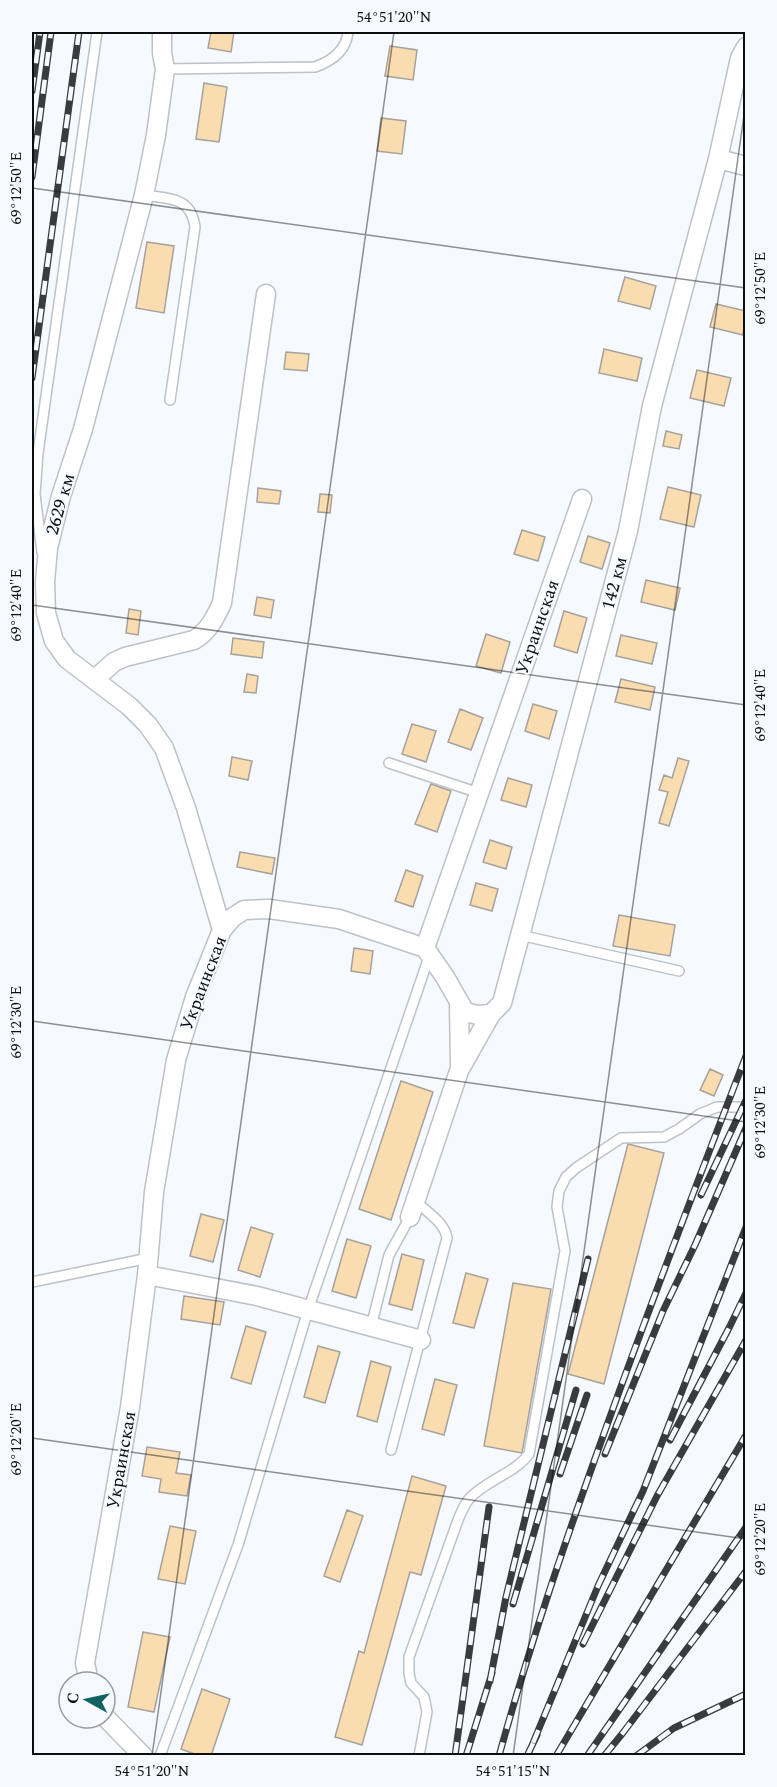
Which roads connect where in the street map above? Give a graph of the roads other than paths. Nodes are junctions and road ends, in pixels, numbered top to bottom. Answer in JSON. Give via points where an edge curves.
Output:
{"nodes":[{"id":1,"x":98,"y":32,"type":"edge"},
{"id":2,"x":162,"y":32,"type":"edge"},
{"id":3,"x":348,"y":32,"type":"edge"},
{"id":4,"x":746,"y":47,"type":"edge"},
{"id":5,"x":165,"y":69,"type":"junction"},
{"id":6,"x":718,"y":159,"type":"junction"},
{"id":7,"x":746,"y":166,"type":"edge"},
{"id":8,"x":144,"y":195,"type":"junction"},
{"id":9,"x":266,"y":294,"type":"dead end"},
{"id":10,"x":170,"y":400,"type":"dead end"},
{"id":11,"x":582,"y":499,"type":"dead end"},
{"id":12,"x":45,"y":582,"type":"junction"},
{"id":13,"x":95,"y":679,"type":"junction"},
{"id":14,"x":389,"y":763,"type":"dead end"},
{"id":15,"x":479,"y":793,"type":"junction"},
{"id":16,"x":222,"y":930,"type":"junction"},
{"id":17,"x":520,"y":935,"type":"junction"},
{"id":18,"x":427,"y":951,"type":"junction"},
{"id":19,"x":679,"y":971,"type":"dead end"},
{"id":20,"x":459,"y":1003,"type":"junction"},
{"id":21,"x":491,"y":1014,"type":"junction"},
{"id":22,"x":460,"y":1068,"type":"junction"},
{"id":23,"x":746,"y":1107,"type":"edge"},
{"id":24,"x":412,"y":1209,"type":"junction"},
{"id":25,"x":148,"y":1266,"type":"junction"},
{"id":26,"x":32,"y":1282,"type":"edge"},
{"id":27,"x":308,"y":1310,"type":"junction"},
{"id":28,"x":371,"y":1326,"type":"junction"},
{"id":29,"x":421,"y":1340,"type":"junction"},
{"id":30,"x":391,"y":1450,"type":"dead end"},
{"id":31,"x":87,"y":1670,"type":"edge"},
{"id":32,"x":117,"y":1729,"type":"edge"},
{"id":33,"x":143,"y":1755,"type":"edge"},
{"id":34,"x":160,"y":1755,"type":"edge"},
{"id":35,"x":419,"y":1755,"type":"edge"}],
"edges":[{"from":1,"to":12,"type":"lane","via":[[38,453],[35,494]]},
{"from":2,"to":5,"type":"street","name":"2629 км"},
{"from":3,"to":5,"type":"lane","via":[[334,57],[315,67]]},
{"from":4,"to":6,"type":"street","name":"142 км","via":[[740,58]]},
{"from":5,"to":8,"type":"street","name":"2629 км"},
{"from":6,"to":7,"type":"street"},
{"from":6,"to":17,"type":"street","name":"142 км","via":[[652,406],[628,531]]},
{"from":8,"to":10,"type":"lane","via":[[183,203],[194,219]]},
{"from":8,"to":12,"type":"street","name":"2629 км","via":[[83,429],[61,496],[48,548]]},
{"from":9,"to":13,"type":"street","via":[[222,603],[213,621],[194,640],[125,657]]},
{"from":11,"to":15,"type":"street","name":"Украинская"},
{"from":12,"to":13,"type":"street","name":"2629 км","via":[[46,613],[54,641],[67,659]]},
{"from":13,"to":16,"type":"street","name":"2629 км","via":[[148,725],[164,748]]},
{"from":14,"to":15,"type":"lane"},
{"from":15,"to":18,"type":"street","name":"Украинская"},
{"from":16,"to":18,"type":"street","name":"Украинская","via":[[244,910],[269,909],[339,919]]},
{"from":16,"to":25,"type":"street","name":"Украинская","via":[[195,997],[176,1060],[154,1192]]},
{"from":17,"to":19,"type":"lane"},
{"from":17,"to":21,"type":"street","name":"142 км","via":[[502,1003]]},
{"from":18,"to":20,"type":"street"},
{"from":18,"to":27,"type":"lane"},
{"from":20,"to":21,"type":"street","via":[[465,1012]]},
{"from":20,"to":22,"type":"street"},
{"from":21,"to":22,"type":"street","name":"142 км"},
{"from":22,"to":24,"type":"street"},
{"from":23,"to":35,"type":"lane","via":[[717,1107],[664,1137],[621,1138],[566,1177],[557,1207],[565,1251],[529,1454],[467,1501],[409,1657],[411,1683],[424,1697],[427,1712]]},
{"from":24,"to":28,"type":"lane","via":[[389,1255]]},
{"from":24,"to":29,"type":"lane","via":[[441,1225],[447,1238]]},
{"from":25,"to":26,"type":"lane"},
{"from":25,"to":27,"type":"street"},
{"from":25,"to":31,"type":"street","name":"Украинская","via":[[130,1407]]},
{"from":27,"to":28,"type":"street"},
{"from":27,"to":34,"type":"lane","via":[[238,1545]]},
{"from":28,"to":29,"type":"street"},
{"from":29,"to":30,"type":"lane"},
{"from":32,"to":33,"type":"street"}]}
